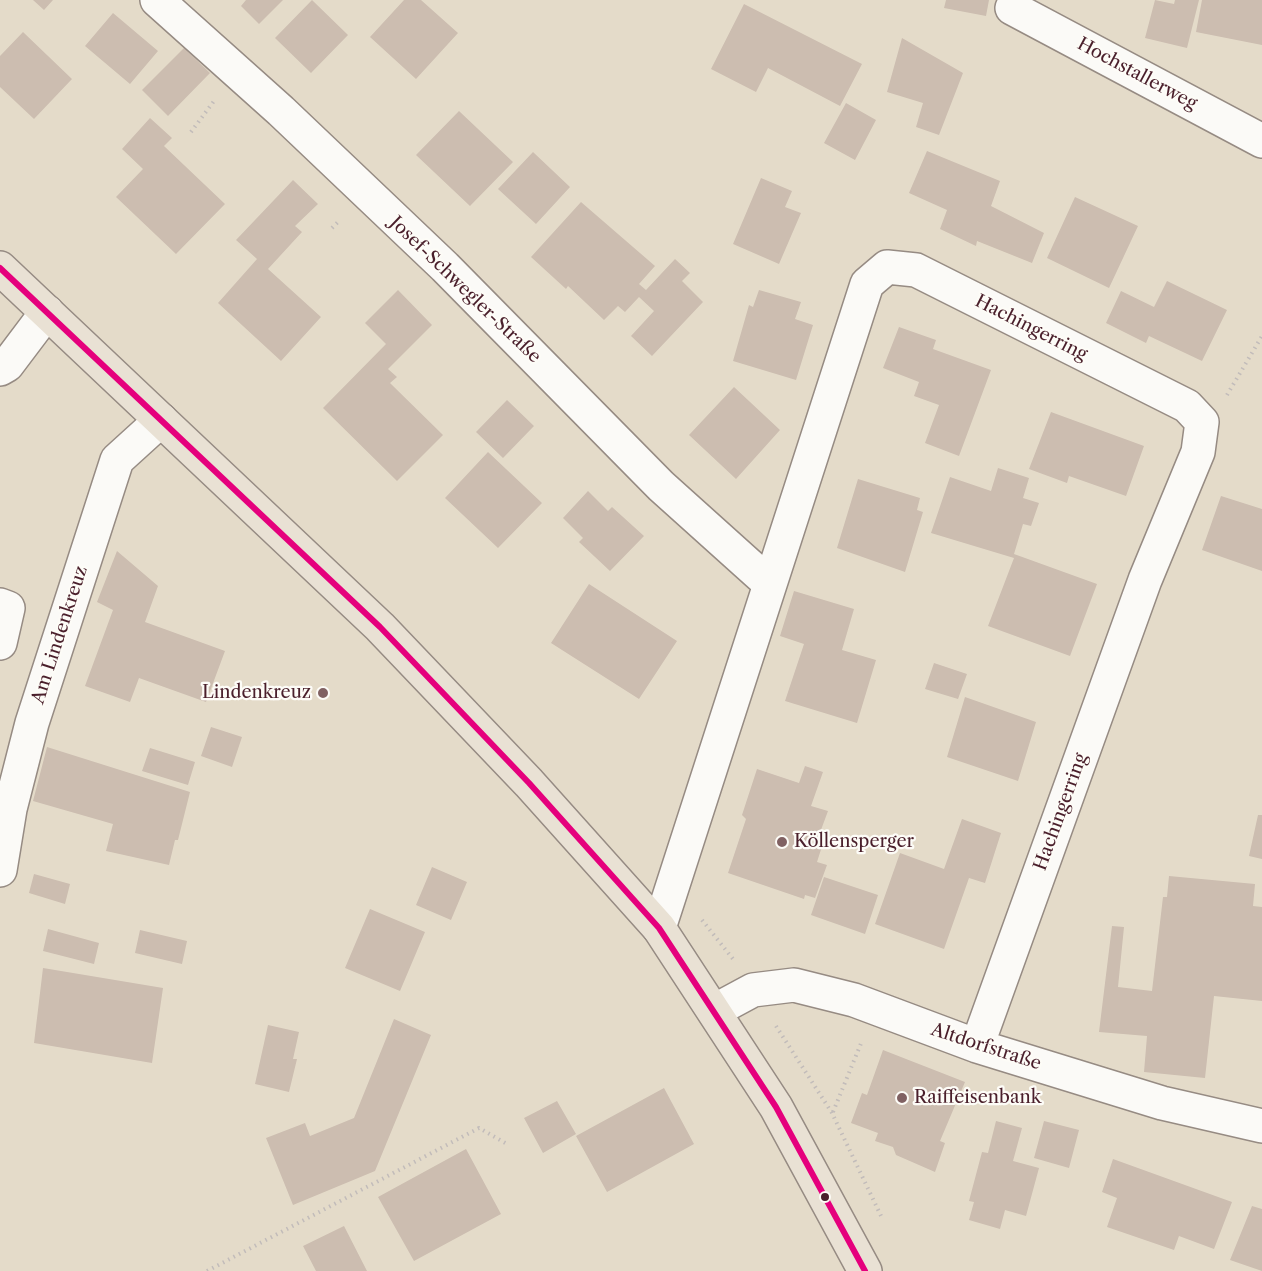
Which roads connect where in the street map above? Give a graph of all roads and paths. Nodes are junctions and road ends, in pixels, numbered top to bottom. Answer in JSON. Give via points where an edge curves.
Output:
{"nodes":[{"id":1,"x":157,"y":0,"type":"edge"},
{"id":2,"x":1012,"y":8,"type":"dead end"},
{"id":3,"x":1262,"y":141,"type":"edge"},
{"id":4,"x":0,"y":268,"type":"edge"},
{"id":5,"x":47,"y":312,"type":"junction"},
{"id":6,"x":1262,"y":336,"type":"edge"},
{"id":7,"x":0,"y":369,"type":"edge"},
{"id":8,"x":161,"y":420,"type":"junction"},
{"id":9,"x":1202,"y":422,"type":"junction"},
{"id":10,"x":770,"y":584,"type":"junction"},
{"id":11,"x":0,"y":605,"type":"edge"},
{"id":12,"x":0,"y":643,"type":"edge"},
{"id":13,"x":0,"y":870,"type":"edge"},
{"id":14,"x":658,"y":928,"type":"junction"},
{"id":15,"x":714,"y":1011,"type":"junction"},
{"id":16,"x":861,"y":1045,"type":"dead end"},
{"id":17,"x":977,"y":1046,"type":"junction"},
{"id":18,"x":832,"y":1113,"type":"dead end"},
{"id":19,"x":1262,"y":1126,"type":"edge"},
{"id":20,"x":507,"y":1144,"type":"dead end"},
{"id":21,"x":207,"y":1271,"type":"edge"},
{"id":22,"x":865,"y":1271,"type":"edge"}],
"edges":[{"from":1,"to":10,"type":"street","name":"Josef-Schwegler-Straße","via":[[445,267],[661,486]]},
{"from":2,"to":3,"type":"street","name":"Hochstallerweg"},
{"from":4,"to":5,"type":"main road"},
{"from":5,"to":7,"type":"street"},
{"from":5,"to":8,"type":"main road"},
{"from":6,"to":9,"type":"path","via":[[1220,407]]},
{"from":8,"to":13,"type":"street","name":"Am Lindenkreuz","via":[[117,460],[32,723],[10,809]]},
{"from":8,"to":14,"type":"main road","via":[[380,627],[522,776]]},
{"from":9,"to":10,"type":"street","name":"Hachingerring","via":[[1186,406],[916,270],[887,267],[867,284]]},
{"from":9,"to":17,"type":"street","name":"Hachingerring","via":[[1198,452],[1144,580]]},
{"from":10,"to":14,"type":"street","name":"Hachingerring"},
{"from":11,"to":12,"type":"street","via":[[8,608]]},
{"from":14,"to":15,"type":"main road"},
{"from":15,"to":17,"type":"street","name":"Altdorfstraße","via":[[753,990],[795,985],[854,1000]]},
{"from":15,"to":22,"type":"main road","via":[[776,1107]]},
{"from":16,"to":18,"type":"path"},
{"from":17,"to":19,"type":"street","name":"Altdorfstraße","via":[[1162,1102]]},
{"from":20,"to":21,"type":"path","via":[[479,1128]]}]}
